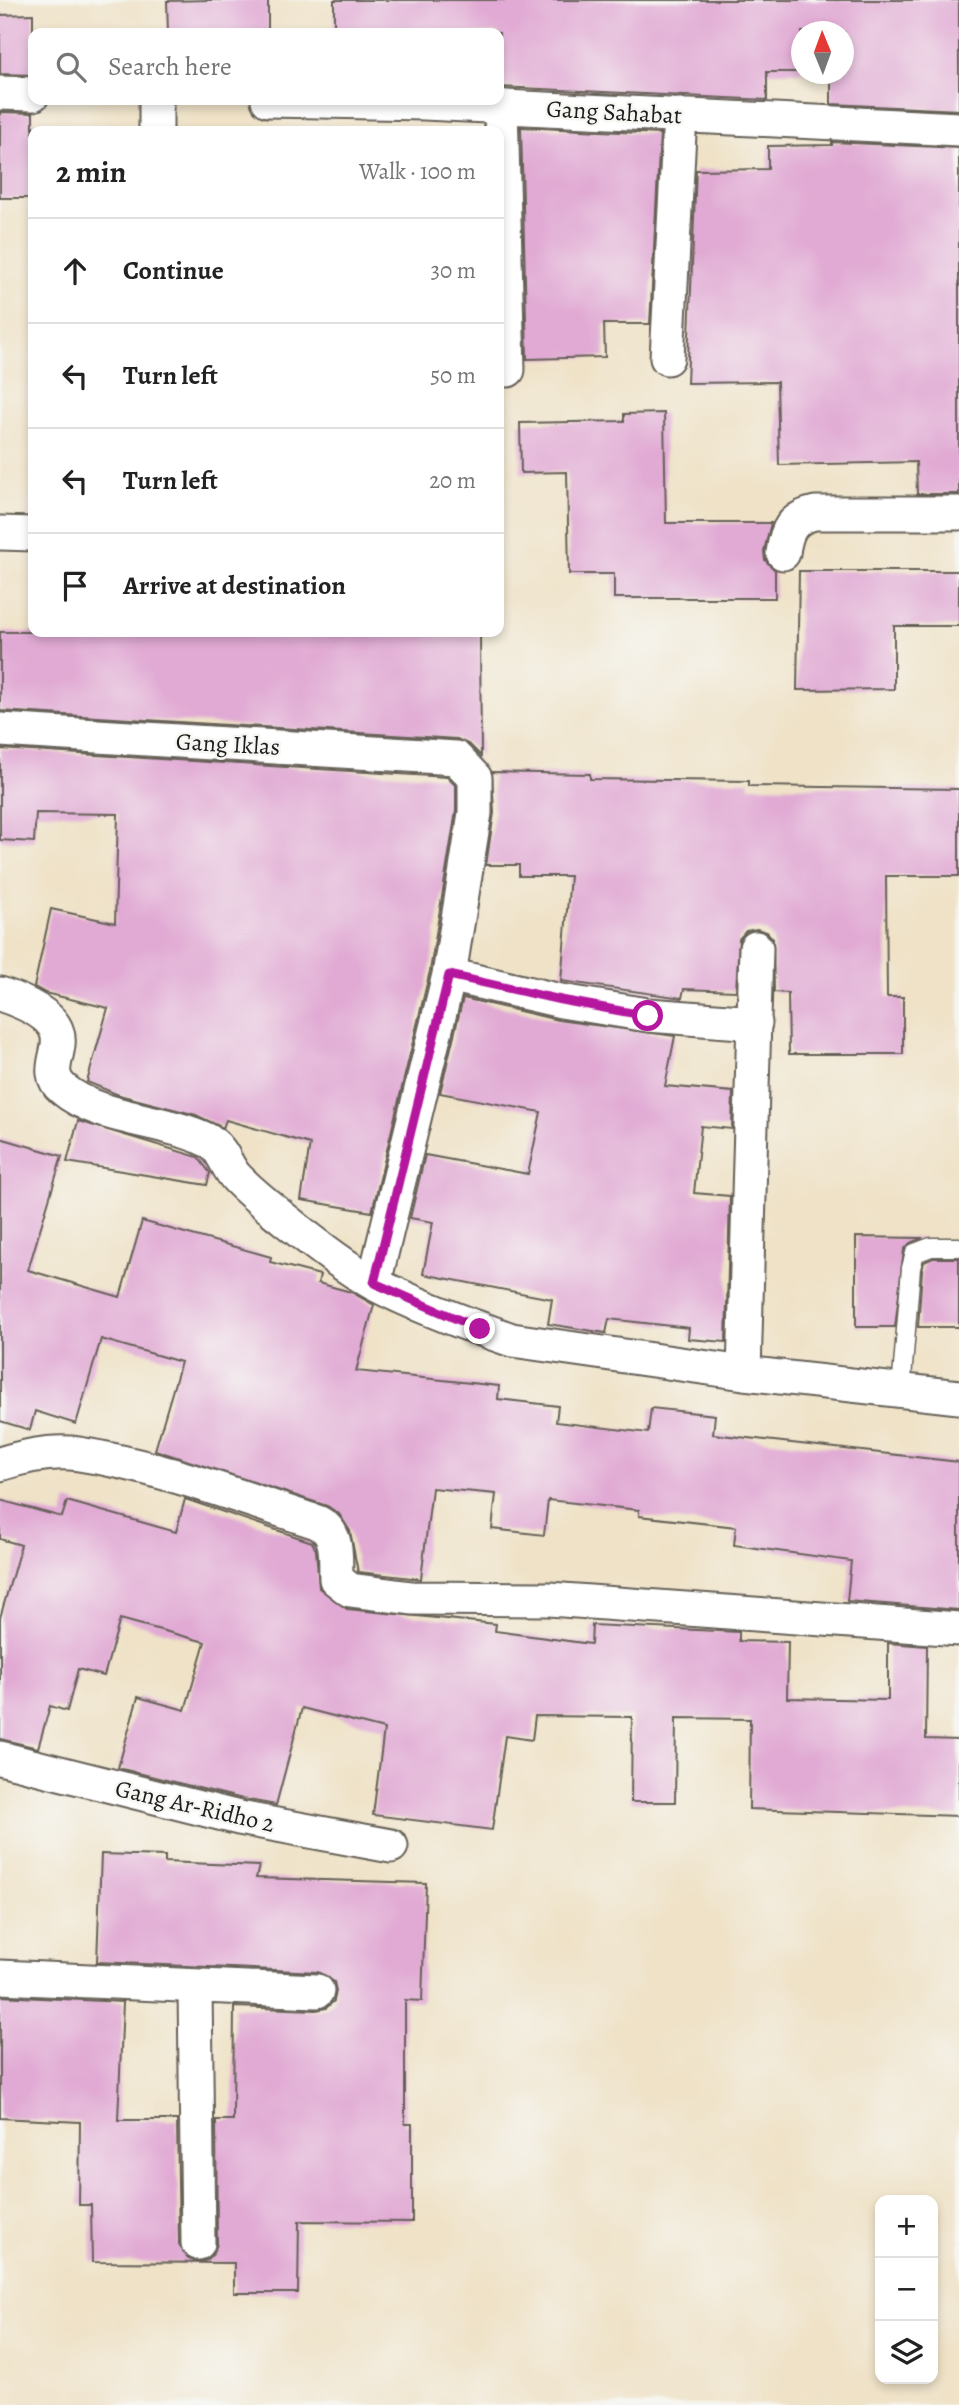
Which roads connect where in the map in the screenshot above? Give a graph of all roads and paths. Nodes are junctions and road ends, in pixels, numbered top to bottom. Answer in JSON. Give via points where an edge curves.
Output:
{"nodes":[{"id":1,"x":0,"y":93,"type":"edge"},
{"id":2,"x":28,"y":94,"type":"edge"},
{"id":3,"x":156,"y":105,"type":"edge"},
{"id":4,"x":462,"y":105,"type":"edge"},
{"id":5,"x":501,"y":106,"type":"junction"},
{"id":6,"x":680,"y":115,"type":"junction"},
{"id":7,"x":156,"y":126,"type":"edge"},
{"id":8,"x":502,"y":126,"type":"edge"},
{"id":9,"x":959,"y":129,"type":"edge"},
{"id":10,"x":504,"y":219,"type":"edge"},
{"id":11,"x":667,"y":358,"type":"dead end"},
{"id":12,"x":508,"y":370,"type":"dead end"},
{"id":13,"x":959,"y":513,"type":"edge"},
{"id":14,"x":0,"y":533,"type":"edge"},
{"id":15,"x":28,"y":534,"type":"edge"},
{"id":16,"x":783,"y":552,"type":"dead end"},
{"id":17,"x":0,"y":730,"type":"edge"},
{"id":18,"x":756,"y":948,"type":"dead end"},
{"id":19,"x":449,"y":975,"type":"junction"},
{"id":20,"x":0,"y":994,"type":"edge"},
{"id":21,"x":755,"y":1023,"type":"junction"},
{"id":22,"x":959,"y":1247,"type":"edge"},
{"id":23,"x":374,"y":1283,"type":"junction"},
{"id":24,"x":744,"y":1373,"type":"junction"},
{"id":25,"x":901,"y":1391,"type":"junction"},
{"id":26,"x":959,"y":1397,"type":"edge"},
{"id":27,"x":0,"y":1464,"type":"edge"},
{"id":28,"x":959,"y":1629,"type":"edge"},
{"id":29,"x":0,"y":1758,"type":"edge"},
{"id":30,"x":391,"y":1846,"type":"dead end"},
{"id":31,"x":0,"y":1977,"type":"edge"},
{"id":32,"x":195,"y":1986,"type":"junction"},
{"id":33,"x":317,"y":1991,"type":"dead end"},
{"id":34,"x":198,"y":2243,"type":"dead end"}],
"edges":[{"from":1,"to":2,"type":"street"},
{"from":3,"to":7,"type":"street"},
{"from":4,"to":5,"type":"street","name":"Gang Sahabat"},
{"from":5,"to":6,"type":"street","name":"Gang Sahabat"},
{"from":5,"to":8,"type":"street"},
{"from":6,"to":9,"type":"street","name":"Gang Sahabat"},
{"from":6,"to":11,"type":"street"},
{"from":10,"to":12,"type":"street"},
{"from":13,"to":16,"type":"street","via":[[801,516],[785,535]]},
{"from":14,"to":15,"type":"street"},
{"from":17,"to":19,"type":"street","name":"Gang Iklas","via":[[456,758],[475,778],[475,813]]},
{"from":18,"to":21,"type":"street"},
{"from":19,"to":21,"type":"street","via":[[648,1016]]},
{"from":19,"to":23,"type":"street"},
{"from":20,"to":23,"type":"street","via":[[28,1004],[54,1022],[59,1035],[54,1070],[63,1089],[84,1102],[206,1140],[259,1197]]},
{"from":21,"to":24,"type":"street"},
{"from":22,"to":25,"type":"lane","via":[[930,1247],[915,1253]]},
{"from":23,"to":24,"type":"street","via":[[512,1340]]},
{"from":24,"to":25,"type":"street"},
{"from":25,"to":26,"type":"street"},
{"from":27,"to":28,"type":"street","via":[[29,1455],[78,1454],[185,1479],[317,1522],[335,1541],[336,1579],[350,1590],[412,1598],[549,1599]]},
{"from":29,"to":30,"type":"street","name":"Gang Ar-Ridho 2","via":[[239,1818]]},
{"from":31,"to":32,"type":"street"},
{"from":32,"to":33,"type":"street"},
{"from":32,"to":34,"type":"street"}]}
